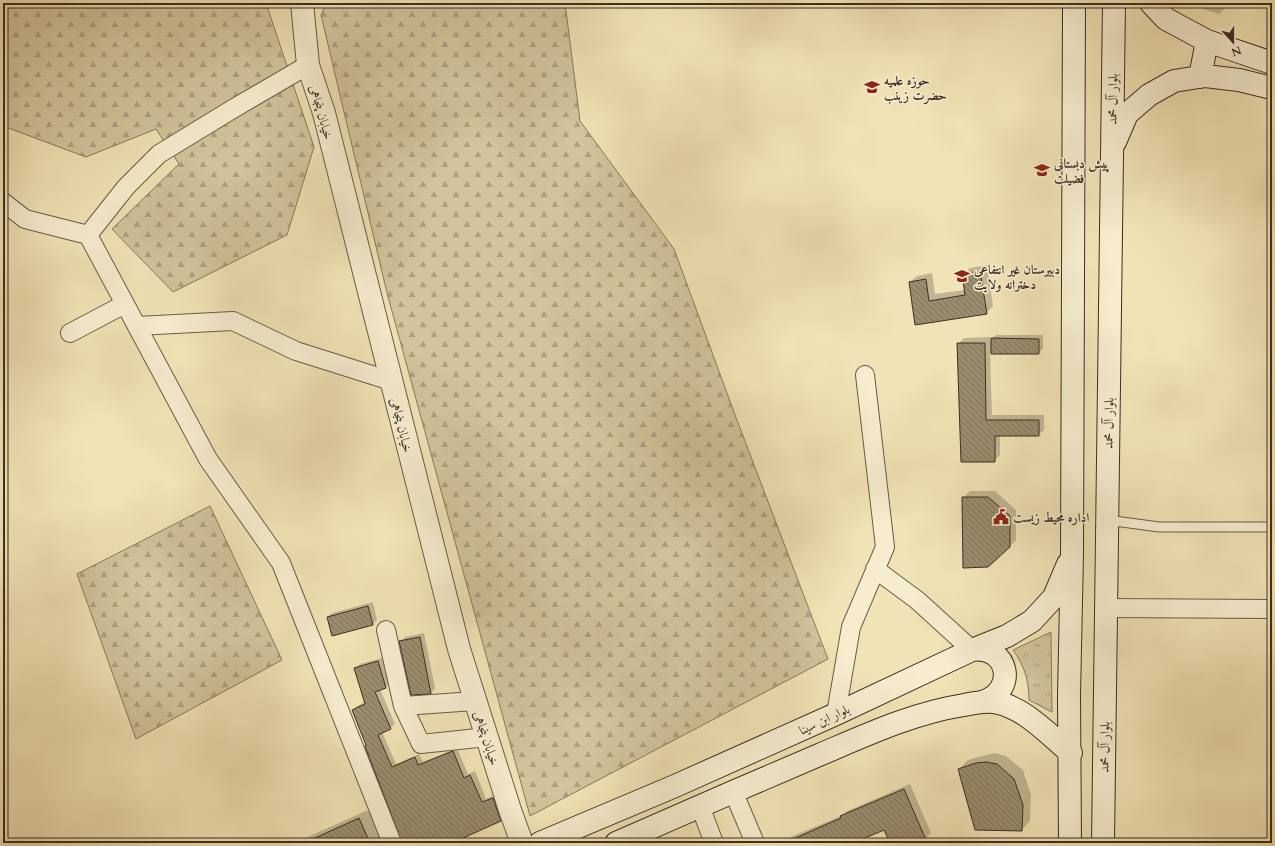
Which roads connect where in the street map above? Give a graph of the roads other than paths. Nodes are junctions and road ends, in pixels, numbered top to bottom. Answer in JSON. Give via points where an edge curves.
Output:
{"nodes":[{"id":1,"x":302,"y":3,"type":"edge"},
{"id":2,"x":1074,"y":3,"type":"edge"},
{"id":3,"x":1114,"y":3,"type":"edge"},
{"id":4,"x":1151,"y":3,"type":"edge"},
{"id":5,"x":1207,"y":41,"type":"junction"},
{"id":6,"x":1272,"y":62,"type":"edge"},
{"id":7,"x":308,"y":65,"type":"junction"},
{"id":8,"x":1200,"y":77,"type":"junction"},
{"id":9,"x":1272,"y":88,"type":"edge"},
{"id":10,"x":1112,"y":148,"type":"junction"},
{"id":11,"x":3,"y":202,"type":"edge"},
{"id":12,"x":88,"y":235,"type":"junction"},
{"id":13,"x":125,"y":304,"type":"junction"},
{"id":14,"x":137,"y":326,"type":"junction"},
{"id":15,"x":70,"y":333,"type":"dead end"},
{"id":16,"x":865,"y":375,"type":"dead end"},
{"id":17,"x":391,"y":381,"type":"junction"},
{"id":18,"x":1107,"y":520,"type":"junction"},
{"id":19,"x":1272,"y":527,"type":"edge"},
{"id":20,"x":1072,"y":553,"type":"junction"},
{"id":21,"x":876,"y":569,"type":"junction"},
{"id":22,"x":1106,"y":608,"type":"junction"},
{"id":23,"x":1272,"y":609,"type":"edge"},
{"id":24,"x":386,"y":630,"type":"dead end"},
{"id":25,"x":972,"y":650,"type":"junction"},
{"id":26,"x":475,"y":701,"type":"junction"},
{"id":27,"x":982,"y":702,"type":"junction"},
{"id":28,"x":403,"y":706,"type":"junction"},
{"id":29,"x":836,"y":714,"type":"junction"},
{"id":30,"x":487,"y":737,"type":"junction"},
{"id":31,"x":1070,"y":753,"type":"junction"},
{"id":32,"x":733,"y":791,"type":"junction"},
{"id":33,"x":700,"y":806,"type":"junction"},
{"id":34,"x":392,"y":843,"type":"edge"},
{"id":35,"x":522,"y":843,"type":"edge"},
{"id":36,"x":540,"y":843,"type":"edge"},
{"id":37,"x":616,"y":843,"type":"edge"},
{"id":38,"x":714,"y":843,"type":"edge"},
{"id":39,"x":755,"y":843,"type":"edge"},
{"id":40,"x":1070,"y":843,"type":"edge"},
{"id":41,"x":1103,"y":843,"type":"edge"}],
"edges":[{"from":1,"to":7,"type":"main road","name":"خیابان پنجاهی"},
{"from":2,"to":20,"type":"main road"},
{"from":3,"to":10,"type":"main road","name":"بلوار آل محمد"},
{"from":4,"to":5,"type":"main road","via":[[1166,18]]},
{"from":5,"to":6,"type":"main road"},
{"from":5,"to":8,"type":"main road"},
{"from":7,"to":12,"type":"street","via":[[159,154],[126,187]]},
{"from":7,"to":17,"type":"main road","name":"خیابان پنجاهی","via":[[324,114]]},
{"from":8,"to":9,"type":"main road","via":[[1239,80]]},
{"from":8,"to":10,"type":"main road","via":[[1174,81],[1149,95],[1127,114]]},
{"from":10,"to":18,"type":"main road","name":"بلوار آل محمد"},
{"from":11,"to":12,"type":"street","via":[[25,219]]},
{"from":12,"to":13,"type":"street"},
{"from":13,"to":14,"type":"street"},
{"from":13,"to":15,"type":"street"},
{"from":14,"to":17,"type":"street","via":[[233,321],[296,351]]},
{"from":14,"to":34,"type":"street","via":[[208,459],[281,563]]},
{"from":16,"to":21,"type":"street","via":[[885,547]]},
{"from":17,"to":26,"type":"main road","name":"خیابان پنجاهی","via":[[459,649]]},
{"from":18,"to":19,"type":"lane","via":[[1159,527]]},
{"from":18,"to":22,"type":"main road","name":"بلوار آل محمد"},
{"from":20,"to":25,"type":"main road","name":"بلوار ابن سینا","via":[[1054,597],[1032,621],[1007,636]]},
{"from":20,"to":31,"type":"main road"},
{"from":21,"to":25,"type":"street","via":[[917,600]]},
{"from":21,"to":29,"type":"street","via":[[851,627]]},
{"from":22,"to":23,"type":"street"},
{"from":22,"to":41,"type":"main road","name":"بلوار آل محمد"},
{"from":24,"to":28,"type":"street"},
{"from":25,"to":27,"type":"main road","via":[[979,649],[992,653],[1002,662],[1004,669],[1004,684],[1001,690],[990,700]]},
{"from":25,"to":29,"type":"main road","name":"بلوار ابن سینا"},
{"from":26,"to":28,"type":"street"},
{"from":26,"to":30,"type":"main road","name":"خیابان پنجاهی"},
{"from":27,"to":31,"type":"main road","via":[[1012,707]]},
{"from":27,"to":32,"type":"main road","via":[[940,708],[888,726]]},
{"from":28,"to":30,"type":"street","via":[[421,744]]},
{"from":29,"to":36,"type":"main road","name":"بلوار ابن سینا"},
{"from":30,"to":35,"type":"main road","name":"خیابان پنجاهی"},
{"from":31,"to":40,"type":"main road"},
{"from":32,"to":33,"type":"main road"},
{"from":32,"to":39,"type":"street"},
{"from":33,"to":37,"type":"main road"},
{"from":33,"to":38,"type":"street"}]}
